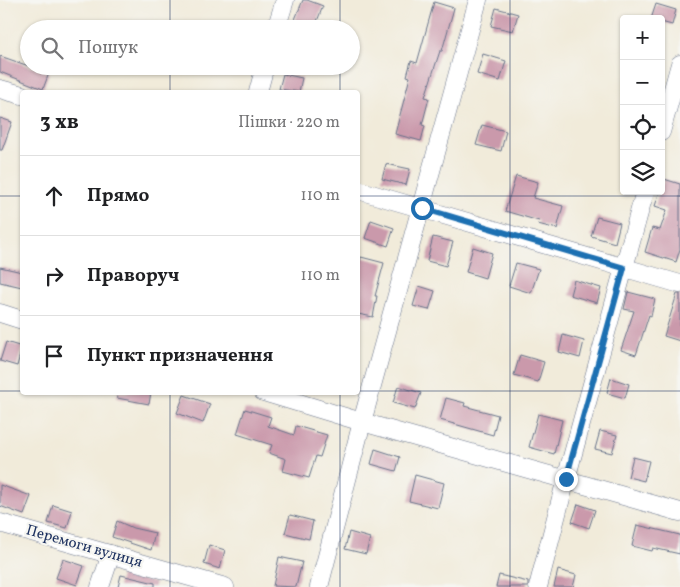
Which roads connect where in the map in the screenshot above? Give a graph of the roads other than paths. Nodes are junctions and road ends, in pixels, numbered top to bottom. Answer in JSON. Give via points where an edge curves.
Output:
{"nodes":[{"id":1,"x":285,"y":0,"type":"edge"},
{"id":2,"x":478,"y":0,"type":"edge"},
{"id":3,"x":279,"y":20,"type":"edge"},
{"id":4,"x":680,"y":64,"type":"edge"},
{"id":5,"x":263,"y":75,"type":"edge"},
{"id":6,"x":0,"y":89,"type":"edge"},
{"id":7,"x":259,"y":90,"type":"edge"},
{"id":8,"x":20,"y":94,"type":"edge"},
{"id":9,"x":665,"y":118,"type":"edge"},
{"id":10,"x":360,"y":191,"type":"edge"},
{"id":11,"x":644,"y":195,"type":"edge"},
{"id":12,"x":422,"y":208,"type":"junction"},
{"id":13,"x":624,"y":268,"type":"junction"},
{"id":14,"x":680,"y":284,"type":"edge"},
{"id":15,"x":0,"y":313,"type":"edge"},
{"id":16,"x":20,"y":319,"type":"edge"},
{"id":17,"x":273,"y":395,"type":"edge"},
{"id":18,"x":362,"y":422,"type":"junction"},
{"id":19,"x":566,"y":479,"type":"junction"},
{"id":20,"x":680,"y":512,"type":"edge"},
{"id":21,"x":0,"y":523,"type":"edge"},
{"id":22,"x":111,"y":554,"type":"junction"},
{"id":23,"x":100,"y":587,"type":"edge"},
{"id":24,"x":225,"y":587,"type":"edge"},
{"id":25,"x":319,"y":587,"type":"edge"},
{"id":26,"x":538,"y":587,"type":"edge"}],
"edges":[{"from":1,"to":3,"type":"street"},
{"from":2,"to":12,"type":"street"},
{"from":4,"to":9,"type":"street"},
{"from":5,"to":7,"type":"street"},
{"from":6,"to":8,"type":"street"},
{"from":10,"to":12,"type":"street"},
{"from":11,"to":13,"type":"street"},
{"from":12,"to":13,"type":"street"},
{"from":12,"to":18,"type":"street"},
{"from":13,"to":14,"type":"street"},
{"from":13,"to":19,"type":"street"},
{"from":15,"to":16,"type":"street"},
{"from":17,"to":18,"type":"street"},
{"from":18,"to":19,"type":"street"},
{"from":18,"to":25,"type":"street"},
{"from":19,"to":20,"type":"street"},
{"from":19,"to":26,"type":"street"},
{"from":21,"to":22,"type":"street","name":"Перемоги вулиця"},
{"from":22,"to":23,"type":"street"},
{"from":22,"to":24,"type":"street","name":"Перемоги вулиця"}]}
